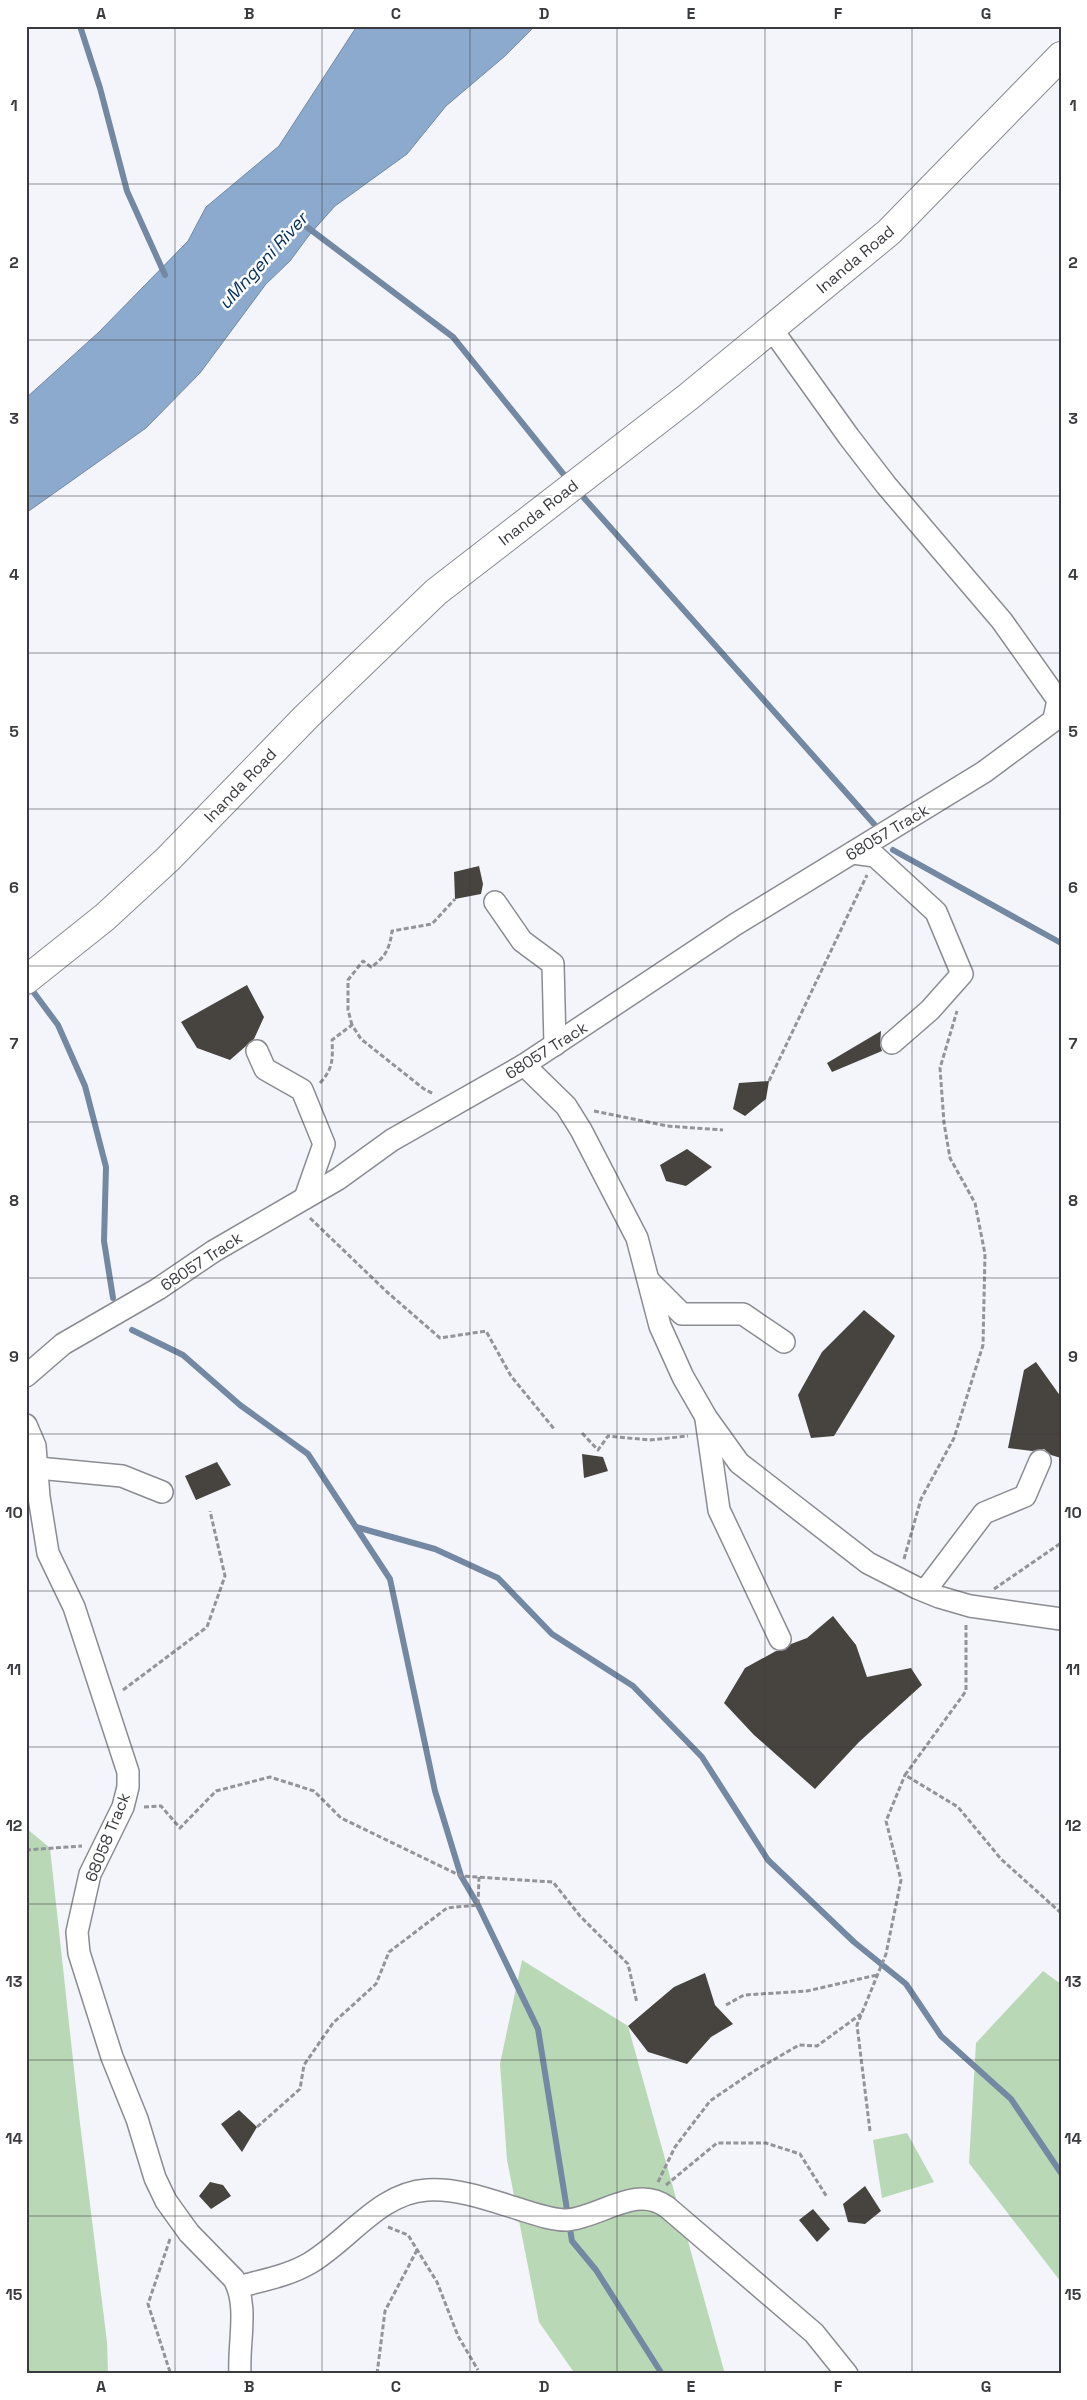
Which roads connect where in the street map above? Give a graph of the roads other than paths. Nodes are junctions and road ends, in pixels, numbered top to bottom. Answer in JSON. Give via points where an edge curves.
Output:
{"nodes":[{"id":1,"x":1061,"y":56,"type":"edge"},
{"id":2,"x":771,"y":328,"type":"junction"},
{"id":3,"x":1058,"y":708,"type":"edge"},
{"id":4,"x":852,"y":853,"type":"junction"},
{"id":5,"x":495,"y":902,"type":"dead end"},
{"id":6,"x":26,"y":980,"type":"edge"},
{"id":7,"x":892,"y":1043,"type":"dead end"},
{"id":8,"x":555,"y":1045,"type":"junction"},
{"id":9,"x":257,"y":1051,"type":"dead end"},
{"id":10,"x":524,"y":1065,"type":"junction"},
{"id":11,"x":300,"y":1201,"type":"junction"},
{"id":12,"x":648,"y":1281,"type":"junction"},
{"id":13,"x":784,"y":1342,"type":"dead end"},
{"id":14,"x":26,"y":1376,"type":"edge"},
{"id":15,"x":26,"y":1425,"type":"edge"},
{"id":16,"x":707,"y":1425,"type":"junction"},
{"id":17,"x":1040,"y":1461,"type":"dead end"},
{"id":18,"x":38,"y":1468,"type":"junction"},
{"id":19,"x":162,"y":1492,"type":"dead end"},
{"id":20,"x":925,"y":1591,"type":"junction"},
{"id":21,"x":1061,"y":1619,"type":"edge"},
{"id":22,"x":780,"y":1639,"type":"dead end"},
{"id":23,"x":238,"y":2287,"type":"junction"},
{"id":24,"x":240,"y":2374,"type":"edge"},
{"id":25,"x":847,"y":2374,"type":"edge"}],
"edges":[{"from":1,"to":2,"type":"street","name":"Inanda Road","via":[[889,232]]},
{"from":2,"to":3,"type":"street","via":[[886,485],[1002,621]]},
{"from":2,"to":6,"type":"street","name":"Inanda Road","via":[[688,397],[436,592],[306,717],[168,859],[105,918]]},
{"from":3,"to":4,"type":"street","name":"68057 Track","via":[[984,772]]},
{"from":4,"to":7,"type":"street","via":[[875,856],[936,912],[962,974],[930,1010]]},
{"from":4,"to":8,"type":"street","name":"68057 Track","via":[[736,924]]},
{"from":5,"to":8,"type":"street","via":[[522,942],[553,964]]},
{"from":8,"to":10,"type":"street","name":"68057 Track"},
{"from":9,"to":11,"type":"street","via":[[265,1069],[302,1090],[324,1144]]},
{"from":10,"to":11,"type":"street","name":"68057 Track","via":[[392,1140]]},
{"from":10,"to":12,"type":"street","via":[[566,1106],[581,1130],[636,1238]]},
{"from":11,"to":14,"type":"street","name":"68057 Track","via":[[63,1344]]},
{"from":12,"to":13,"type":"street","via":[[682,1314],[744,1314]]},
{"from":12,"to":16,"type":"street","via":[[660,1326]]},
{"from":15,"to":18,"type":"street","name":"68058 Track","via":[[35,1446]]},
{"from":16,"to":20,"type":"street","via":[[739,1462],[868,1563]]},
{"from":16,"to":22,"type":"street","via":[[719,1510]]},
{"from":17,"to":20,"type":"street","via":[[1025,1496],[984,1513]]},
{"from":18,"to":19,"type":"street","via":[[122,1476]]},
{"from":18,"to":23,"type":"street","name":"68058 Track","via":[[38,1496],[48,1553],[74,1607],[128,1772],[123,1807],[90,1874],[84,1895],[78,1932],[79,1953],[155,2178],[178,2217],[212,2258],[234,2278]]},
{"from":20,"to":21,"type":"street","via":[[970,1606]]},
{"from":23,"to":24,"type":"street"},
{"from":23,"to":25,"type":"street","via":[[292,2273],[312,2262],[394,2198],[428,2190],[476,2195],[558,2220],[583,2218],[625,2202],[650,2198],[667,2207],[814,2332]]}]}
